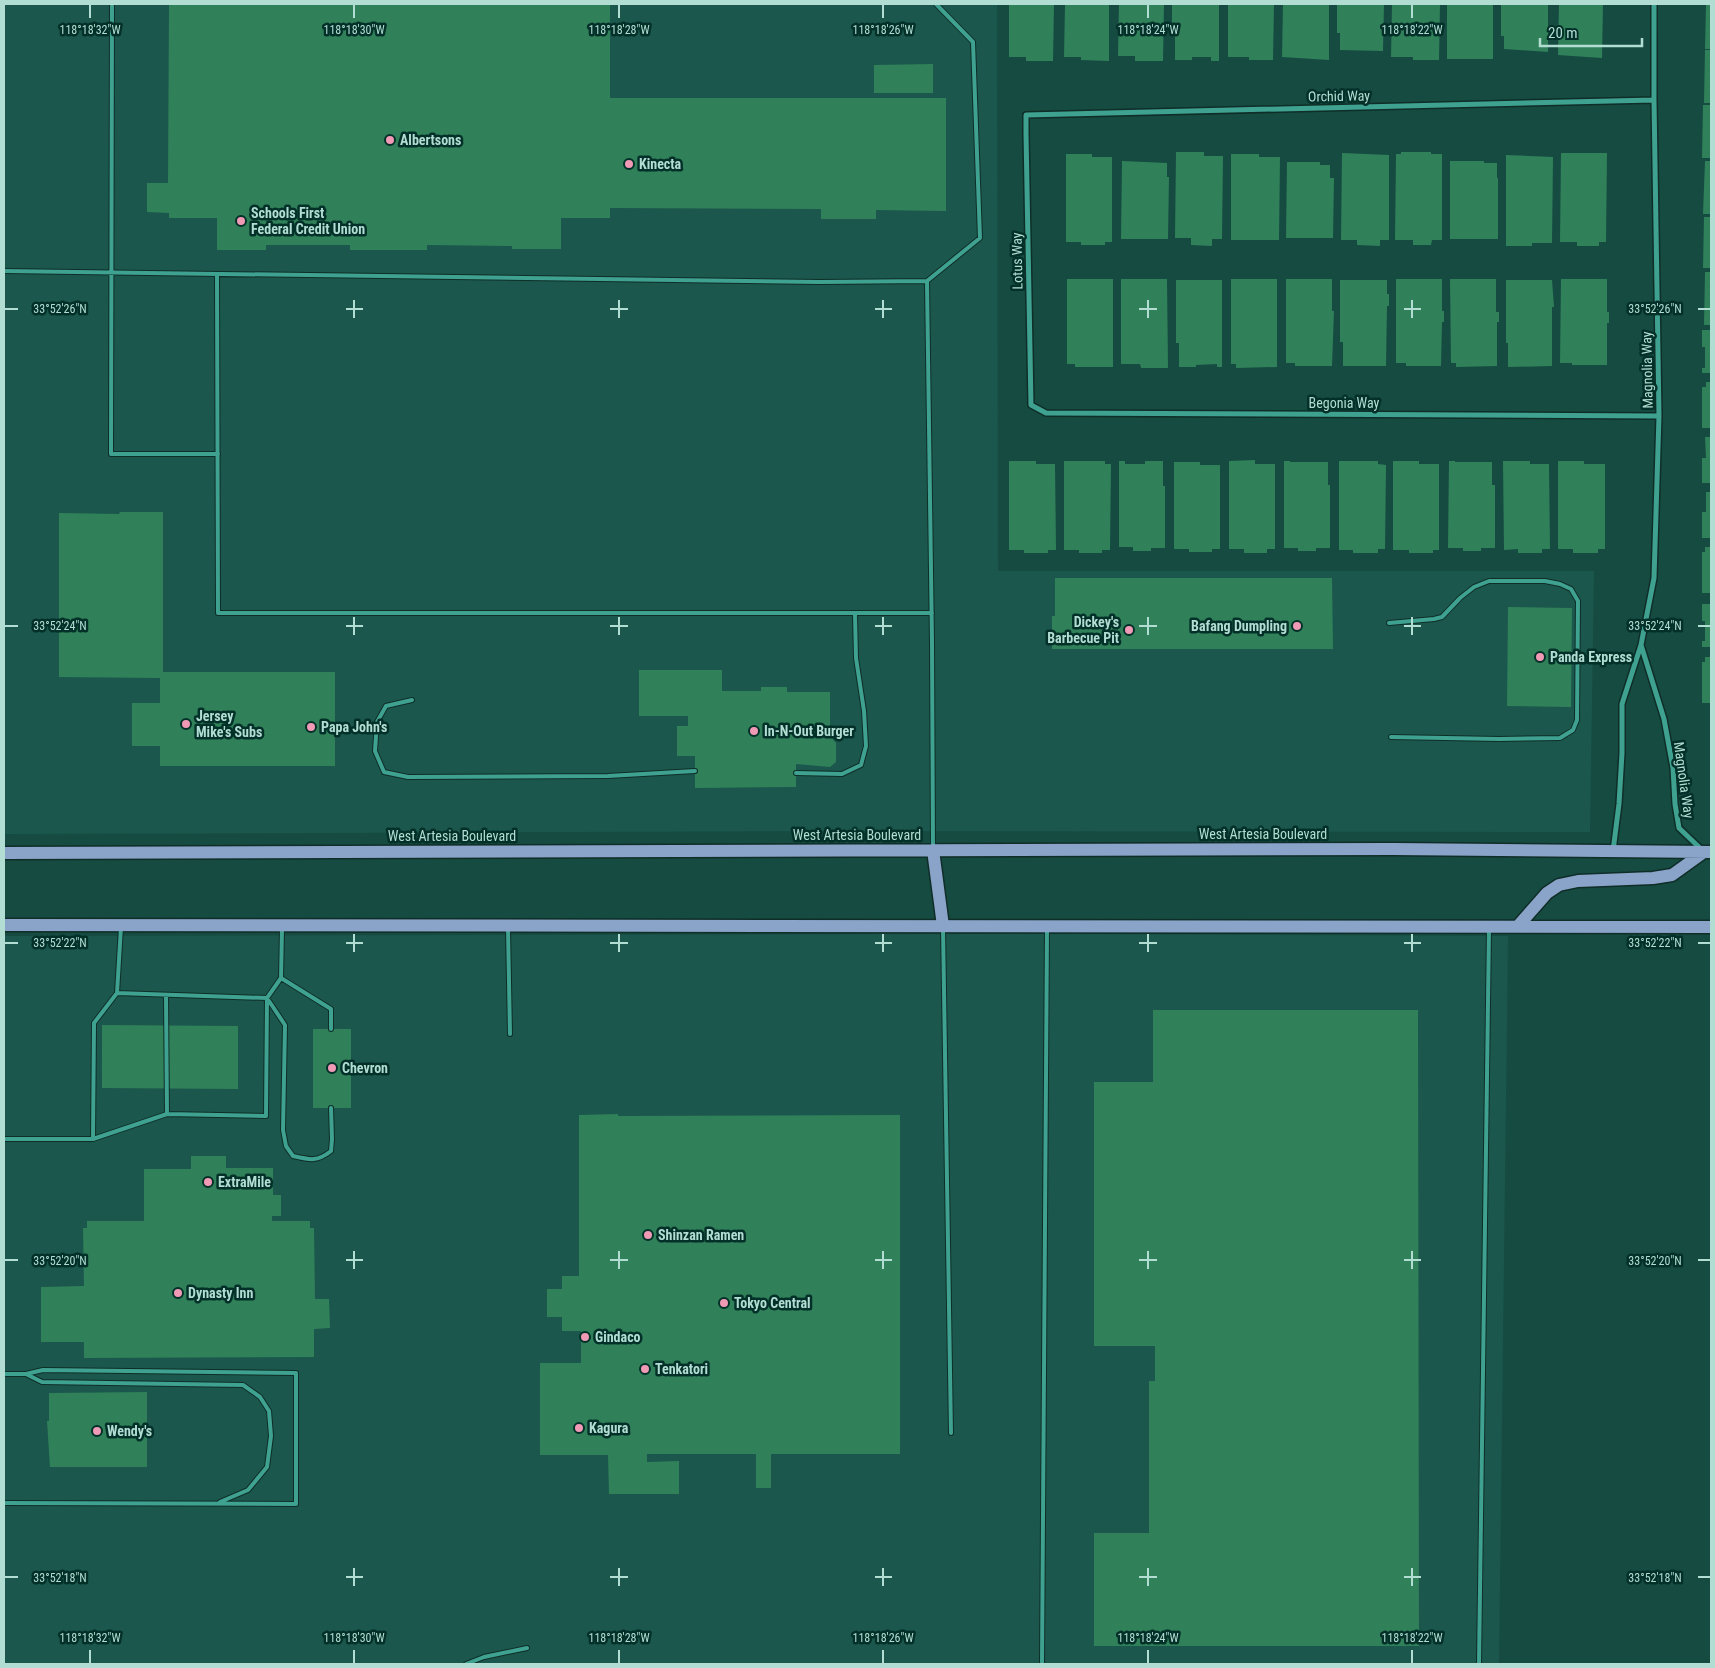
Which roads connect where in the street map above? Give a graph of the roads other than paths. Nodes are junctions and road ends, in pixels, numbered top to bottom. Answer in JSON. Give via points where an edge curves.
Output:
{"nodes":[{"id":1,"x":112,"y":4,"type":"edge"},
{"id":2,"x":936,"y":4,"type":"edge"},
{"id":3,"x":1654,"y":4,"type":"edge"},
{"id":4,"x":1654,"y":100,"type":"junction"},
{"id":5,"x":1026,"y":116,"type":"joint"},
{"id":6,"x":4,"y":271,"type":"edge"},
{"id":7,"x":111,"y":272,"type":"junction"},
{"id":8,"x":217,"y":274,"type":"junction"},
{"id":9,"x":927,"y":281,"type":"junction"},
{"id":10,"x":1030,"y":405,"type":"joint"},
{"id":11,"x":1659,"y":416,"type":"junction"},
{"id":12,"x":218,"y":454,"type":"junction"},
{"id":13,"x":932,"y":613,"type":"junction"},
{"id":14,"x":855,"y":614,"type":"junction"},
{"id":15,"x":1388,"y":623,"type":"dead end"},
{"id":16,"x":1641,"y":644,"type":"junction"},
{"id":17,"x":412,"y":700,"type":"dead end"},
{"id":18,"x":1391,"y":737,"type":"dead end"},
{"id":19,"x":695,"y":771,"type":"dead end"},
{"id":20,"x":796,"y":774,"type":"dead end"},
{"id":21,"x":934,"y":850,"type":"junction"},
{"id":22,"x":1613,"y":852,"type":"junction"},
{"id":23,"x":1708,"y":852,"type":"edge"},
{"id":24,"x":4,"y":853,"type":"edge"},
{"id":25,"x":4,"y":925,"type":"edge"},
{"id":26,"x":121,"y":925,"type":"junction"},
{"id":27,"x":282,"y":926,"type":"junction"},
{"id":28,"x":507,"y":926,"type":"junction"},
{"id":29,"x":944,"y":926,"type":"junction"},
{"id":30,"x":1047,"y":926,"type":"junction"},
{"id":31,"x":1489,"y":926,"type":"junction"},
{"id":32,"x":1518,"y":926,"type":"junction"},
{"id":33,"x":1711,"y":927,"type":"edge"},
{"id":34,"x":281,"y":978,"type":"junction"},
{"id":35,"x":117,"y":993,"type":"junction"},
{"id":36,"x":166,"y":995,"type":"junction"},
{"id":37,"x":267,"y":998,"type":"junction"},
{"id":38,"x":331,"y":1029,"type":"dead end"},
{"id":39,"x":510,"y":1034,"type":"dead end"},
{"id":40,"x":331,"y":1108,"type":"dead end"},
{"id":41,"x":167,"y":1114,"type":"junction"},
{"id":42,"x":4,"y":1138,"type":"edge"},
{"id":43,"x":93,"y":1139,"type":"junction"},
{"id":44,"x":4,"y":1374,"type":"edge"},
{"id":45,"x":26,"y":1374,"type":"junction"},
{"id":46,"x":951,"y":1433,"type":"dead end"},
{"id":47,"x":4,"y":1503,"type":"edge"},
{"id":48,"x":218,"y":1503,"type":"junction"},
{"id":49,"x":527,"y":1648,"type":"dead end"},
{"id":50,"x":466,"y":1664,"type":"edge"},
{"id":51,"x":1042,"y":1664,"type":"edge"},
{"id":52,"x":1479,"y":1664,"type":"edge"}],
"edges":[{"from":1,"to":7,"type":"lane"},
{"from":2,"to":9,"type":"lane","via":[[973,42],[980,238]]},
{"from":3,"to":4,"type":"street","name":"Magnolia Way"},
{"from":4,"to":5,"type":"street","name":"Orchid Way"},
{"from":4,"to":11,"type":"street","name":"Magnolia Way"},
{"from":5,"to":10,"type":"street","name":"Lotus Way"},
{"from":6,"to":7,"type":"lane"},
{"from":7,"to":8,"type":"lane"},
{"from":7,"to":12,"type":"lane","via":[[111,454]]},
{"from":8,"to":9,"type":"lane"},
{"from":8,"to":12,"type":"lane"},
{"from":9,"to":13,"type":"lane"},
{"from":10,"to":11,"type":"street","name":"Begonia Way","via":[[1046,413]]},
{"from":11,"to":16,"type":"street","name":"Magnolia Way","via":[[1654,578]]},
{"from":12,"to":14,"type":"lane","via":[[218,613]]},
{"from":13,"to":14,"type":"lane"},
{"from":13,"to":21,"type":"lane"},
{"from":14,"to":20,"type":"lane","via":[[856,658],[866,746],[861,765],[842,774]]},
{"from":15,"to":18,"type":"lane","via":[[1442,616],[1474,587],[1490,581],[1560,584],[1571,589],[1578,601],[1577,720],[1573,730],[1560,738]]},
{"from":16,"to":22,"type":"street","name":"Magnolia Way","via":[[1622,704],[1619,804]]},
{"from":16,"to":23,"type":"street","name":"Magnolia Way","via":[[1664,719],[1679,828]]},
{"from":17,"to":19,"type":"lane","via":[[386,706],[376,722],[375,751],[384,772],[418,777],[608,776]]},
{"from":21,"to":22,"type":"main road","name":"West Artesia Boulevard"},
{"from":21,"to":24,"type":"main road","name":"West Artesia Boulevard"},
{"from":21,"to":29,"type":"main road"},
{"from":22,"to":23,"type":"main road","name":"West Artesia Boulevard"},
{"from":23,"to":32,"type":"main road","via":[[1672,875],[1559,885],[1547,893]]},
{"from":25,"to":26,"type":"main road"},
{"from":26,"to":27,"type":"main road"},
{"from":26,"to":35,"type":"lane"},
{"from":27,"to":28,"type":"main road"},
{"from":27,"to":34,"type":"lane"},
{"from":28,"to":29,"type":"main road"},
{"from":28,"to":39,"type":"lane"},
{"from":29,"to":30,"type":"main road"},
{"from":29,"to":46,"type":"lane"},
{"from":30,"to":31,"type":"main road"},
{"from":30,"to":51,"type":"lane"},
{"from":31,"to":32,"type":"main road"},
{"from":31,"to":52,"type":"lane"},
{"from":32,"to":33,"type":"main road"},
{"from":34,"to":37,"type":"lane"},
{"from":34,"to":38,"type":"lane","via":[[331,1009]]},
{"from":35,"to":36,"type":"lane"},
{"from":35,"to":43,"type":"lane","via":[[94,1024]]},
{"from":36,"to":37,"type":"lane"},
{"from":36,"to":41,"type":"lane"},
{"from":37,"to":40,"type":"lane","via":[[285,1025],[283,1130],[286,1146],[293,1156],[321,1159],[331,1151]]},
{"from":37,"to":41,"type":"lane","via":[[266,1116]]},
{"from":41,"to":43,"type":"lane"},
{"from":42,"to":43,"type":"lane"},
{"from":44,"to":45,"type":"lane"},
{"from":45,"to":48,"type":"lane","via":[[42,1382],[243,1385],[260,1397],[269,1411],[268,1468],[248,1490]]},
{"from":45,"to":48,"type":"lane","via":[[43,1370],[296,1373],[296,1504]]},
{"from":47,"to":48,"type":"lane"},
{"from":49,"to":50,"type":"lane"}]}
